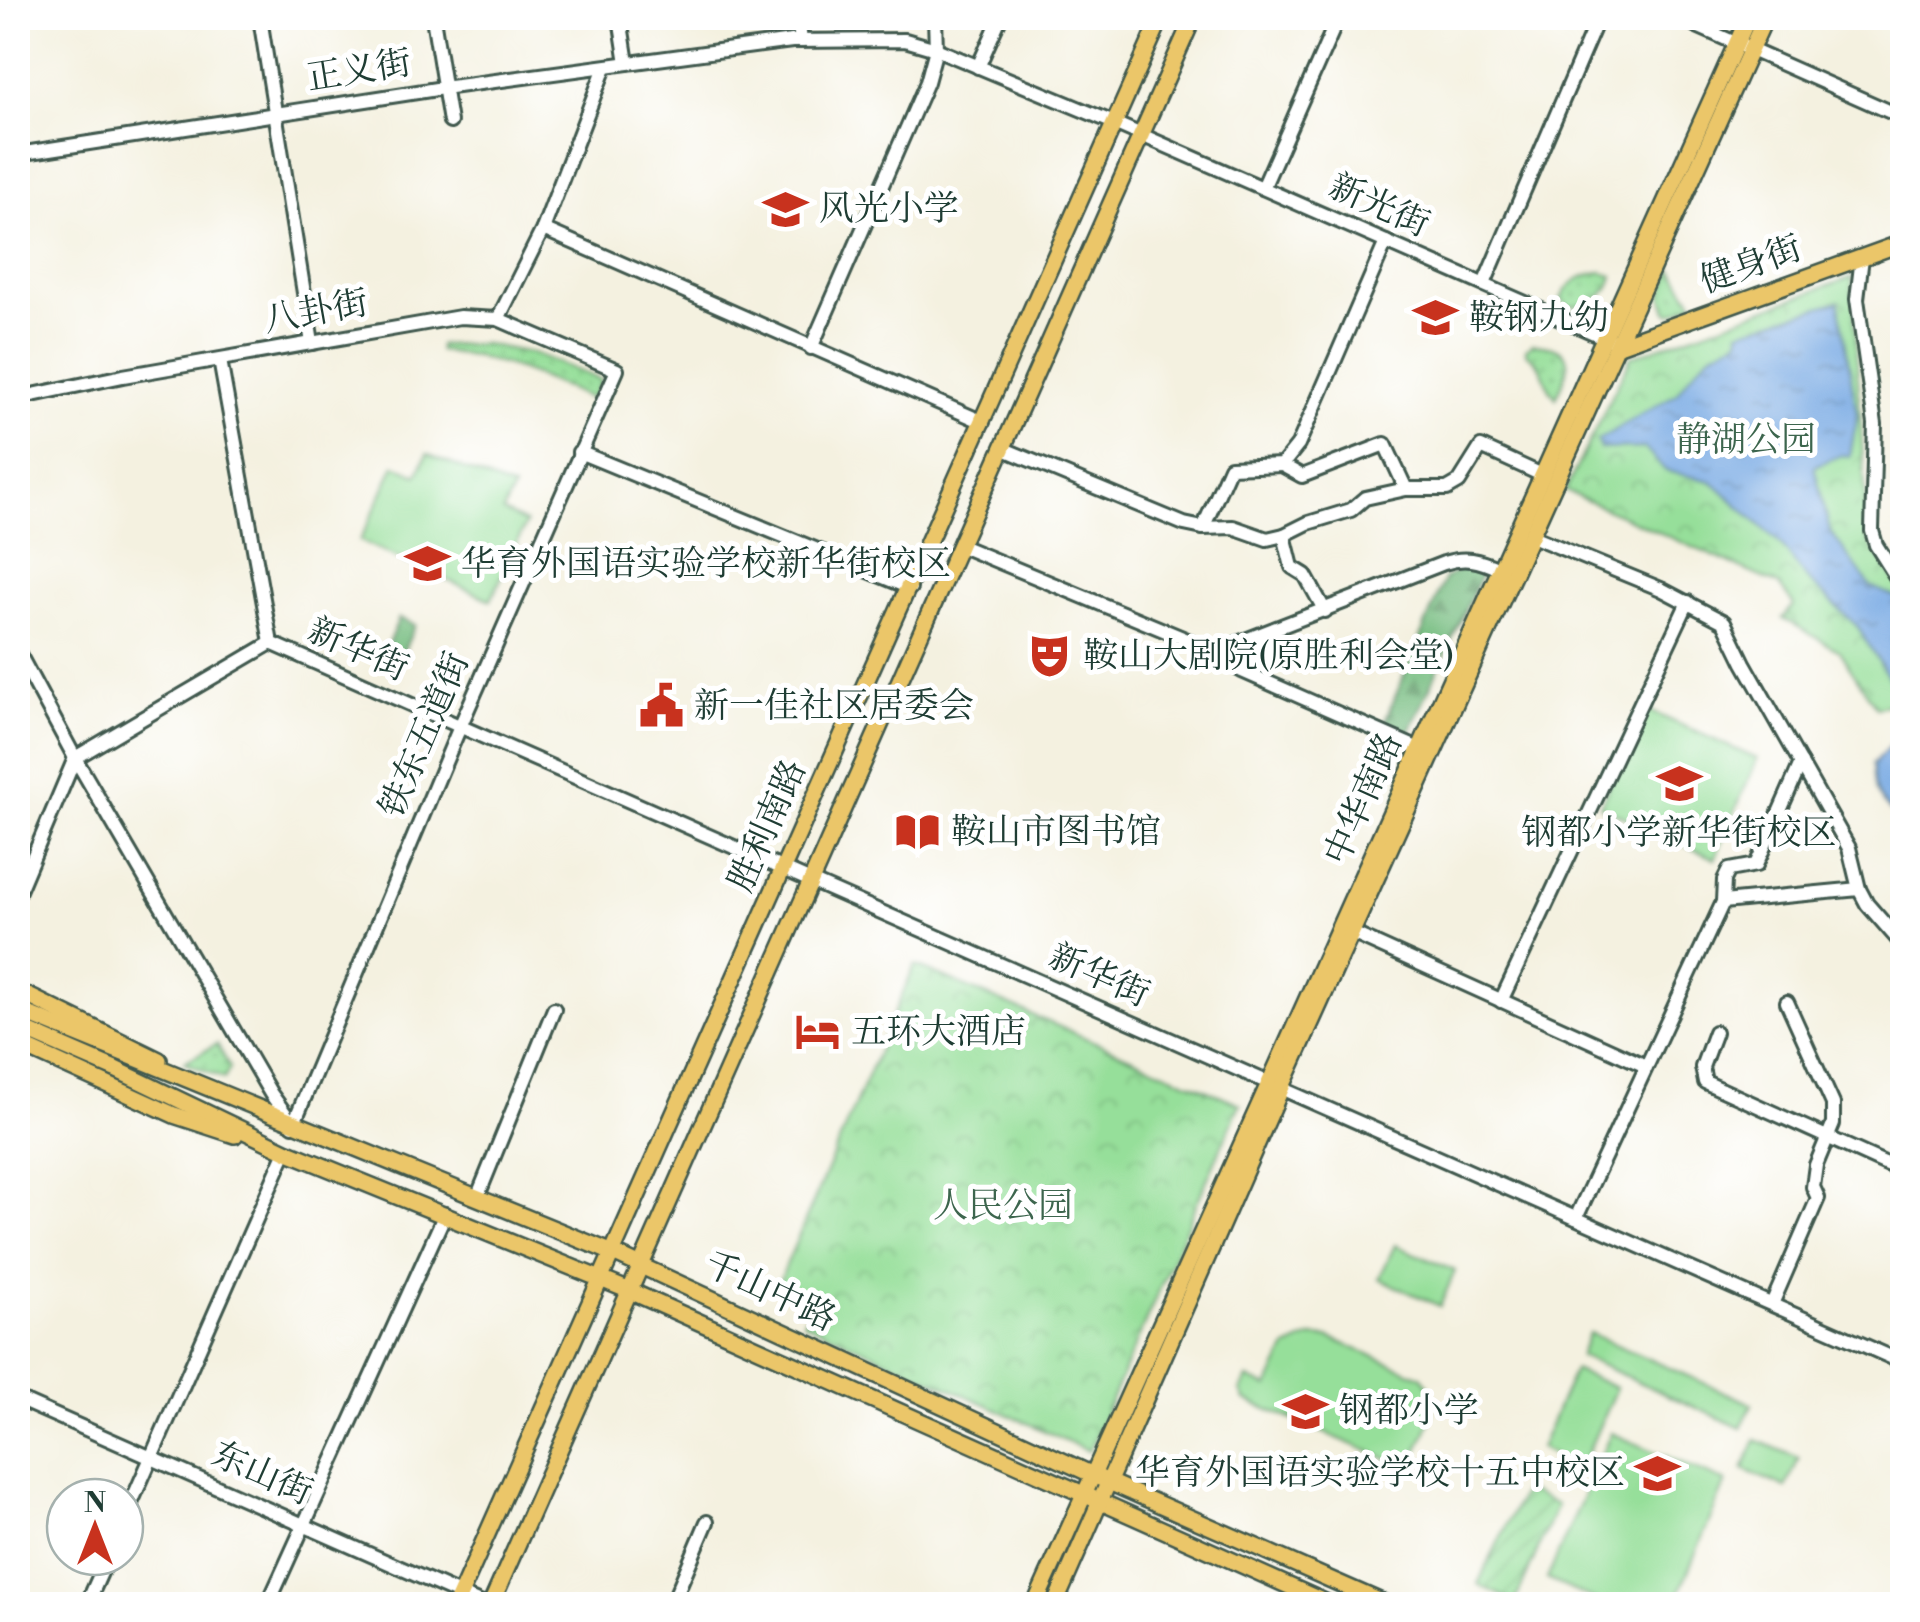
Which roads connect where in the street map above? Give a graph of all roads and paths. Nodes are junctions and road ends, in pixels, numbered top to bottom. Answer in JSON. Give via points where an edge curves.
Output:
{"nodes":[{"id":1,"x":260,"y":18,"type":"edge"},
{"id":2,"x":433,"y":18,"type":"edge"},
{"id":3,"x":620,"y":18,"type":"edge"},
{"id":4,"x":798,"y":18,"type":"edge"},
{"id":5,"x":935,"y":18,"type":"edge"},
{"id":6,"x":1000,"y":18,"type":"edge"},
{"id":7,"x":1161,"y":18,"type":"edge"},
{"id":8,"x":1193,"y":18,"type":"edge"},
{"id":9,"x":1338,"y":18,"type":"edge"},
{"id":10,"x":1598,"y":18,"type":"edge"},
{"id":11,"x":1678,"y":18,"type":"edge"},
{"id":12,"x":1748,"y":18,"type":"edge"},
{"id":13,"x":1765,"y":18,"type":"edge"},
{"id":14,"x":800,"y":41,"type":"junction"},
{"id":15,"x":1742,"y":47,"type":"junction"},
{"id":16,"x":936,"y":49,"type":"junction"},
{"id":17,"x":627,"y":64,"type":"junction"},
{"id":18,"x":978,"y":66,"type":"junction"},
{"id":19,"x":605,"y":68,"type":"junction"},
{"id":20,"x":444,"y":88,"type":"junction"},
{"id":21,"x":276,"y":114,"type":"junction"},
{"id":22,"x":1902,"y":116,"type":"edge"},
{"id":23,"x":450,"y":122,"type":"dead end"},
{"id":24,"x":1114,"y":122,"type":"junction"},
{"id":25,"x":1140,"y":134,"type":"junction"},
{"id":26,"x":18,"y":154,"type":"edge"},
{"id":27,"x":1263,"y":188,"type":"junction"},
{"id":28,"x":543,"y":229,"type":"junction"},
{"id":29,"x":1386,"y":242,"type":"junction"},
{"id":30,"x":1902,"y":243,"type":"edge"},
{"id":31,"x":1862,"y":257,"type":"junction"},
{"id":32,"x":1484,"y":284,"type":"junction"},
{"id":33,"x":498,"y":319,"type":"junction"},
{"id":34,"x":1612,"y":342,"type":"junction"},
{"id":35,"x":312,"y":343,"type":"junction"},
{"id":36,"x":811,"y":348,"type":"junction"},
{"id":37,"x":220,"y":360,"type":"junction"},
{"id":38,"x":617,"y":370,"type":"joint"},
{"id":39,"x":18,"y":398,"type":"edge"},
{"id":40,"x":983,"y":422,"type":"junction"},
{"id":41,"x":1004,"y":449,"type":"junction"},
{"id":42,"x":580,"y":452,"type":"junction"},
{"id":43,"x":1282,"y":465,"type":"junction"},
{"id":44,"x":1542,"y":475,"type":"junction"},
{"id":45,"x":1406,"y":489,"type":"junction"},
{"id":46,"x":1202,"y":528,"type":"junction"},
{"id":47,"x":1284,"y":535,"type":"junction"},
{"id":48,"x":1532,"y":536,"type":"junction"},
{"id":49,"x":961,"y":546,"type":"junction"},
{"id":50,"x":1499,"y":569,"type":"junction"},
{"id":51,"x":1902,"y":586,"type":"edge"},
{"id":52,"x":910,"y":588,"type":"junction"},
{"id":53,"x":1688,"y":602,"type":"junction"},
{"id":54,"x":1325,"y":611,"type":"junction"},
{"id":55,"x":271,"y":644,"type":"junction"},
{"id":56,"x":18,"y":652,"type":"edge"},
{"id":57,"x":1212,"y":653,"type":"junction"},
{"id":58,"x":459,"y":728,"type":"junction"},
{"id":59,"x":1419,"y":750,"type":"junction"},
{"id":60,"x":75,"y":758,"type":"junction"},
{"id":61,"x":1801,"y":763,"type":"junction"},
{"id":62,"x":782,"y":867,"type":"junction"},
{"id":63,"x":812,"y":881,"type":"junction"},
{"id":64,"x":1859,"y":888,"type":"junction"},
{"id":65,"x":18,"y":893,"type":"edge"},
{"id":66,"x":1722,"y":902,"type":"junction"},
{"id":67,"x":1352,"y":933,"type":"junction"},
{"id":68,"x":1902,"y":944,"type":"edge"},
{"id":69,"x":18,"y":991,"type":"edge"},
{"id":70,"x":1501,"y":1001,"type":"junction"},
{"id":71,"x":1787,"y":1002,"type":"dead end"},
{"id":72,"x":554,"y":1009,"type":"dead end"},
{"id":73,"x":18,"y":1010,"type":"edge"},
{"id":74,"x":18,"y":1027,"type":"edge"},
{"id":75,"x":1714,"y":1032,"type":"dead end"},
{"id":76,"x":18,"y":1044,"type":"edge"},
{"id":77,"x":118,"y":1061,"type":"junction"},
{"id":78,"x":1646,"y":1066,"type":"junction"},
{"id":79,"x":1274,"y":1087,"type":"junction"},
{"id":80,"x":294,"y":1125,"type":"junction"},
{"id":81,"x":1827,"y":1137,"type":"junction"},
{"id":82,"x":286,"y":1152,"type":"junction"},
{"id":83,"x":1902,"y":1171,"type":"edge"},
{"id":84,"x":477,"y":1198,"type":"junction"},
{"id":85,"x":445,"y":1214,"type":"junction"},
{"id":86,"x":1576,"y":1218,"type":"junction"},
{"id":87,"x":613,"y":1253,"type":"junction"},
{"id":88,"x":642,"y":1266,"type":"junction"},
{"id":89,"x":602,"y":1280,"type":"junction"},
{"id":90,"x":630,"y":1291,"type":"junction"},
{"id":91,"x":1772,"y":1304,"type":"junction"},
{"id":92,"x":1902,"y":1362,"type":"edge"},
{"id":93,"x":18,"y":1399,"type":"edge"},
{"id":94,"x":151,"y":1458,"type":"junction"},
{"id":95,"x":1094,"y":1475,"type":"junction"},
{"id":96,"x":143,"y":1477,"type":"edge"},
{"id":97,"x":1110,"y":1483,"type":"junction"},
{"id":98,"x":1084,"y":1495,"type":"junction"},
{"id":99,"x":1102,"y":1503,"type":"junction"},
{"id":100,"x":708,"y":1522,"type":"dead end"},
{"id":101,"x":305,"y":1526,"type":"junction"},
{"id":102,"x":99,"y":1577,"type":"edge"},
{"id":103,"x":458,"y":1600,"type":"edge"},
{"id":104,"x":86,"y":1604,"type":"edge"},
{"id":105,"x":268,"y":1604,"type":"edge"},
{"id":106,"x":482,"y":1604,"type":"edge"},
{"id":107,"x":491,"y":1604,"type":"edge"},
{"id":108,"x":672,"y":1604,"type":"edge"},
{"id":109,"x":1035,"y":1604,"type":"edge"},
{"id":110,"x":1054,"y":1604,"type":"edge"},
{"id":111,"x":1329,"y":1604,"type":"edge"},
{"id":112,"x":1386,"y":1604,"type":"edge"}],
"edges":[{"from":1,"to":21,"type":"street"},
{"from":2,"to":20,"type":"street"},
{"from":3,"to":17,"type":"street"},
{"from":4,"to":14,"type":"street"},
{"from":5,"to":16,"type":"street"},
{"from":6,"to":18,"type":"street"},
{"from":7,"to":24,"type":"main road","name":"胜利南路"},
{"from":8,"to":25,"type":"main road","name":"胜利南路"},
{"from":9,"to":27,"type":"street"},
{"from":10,"to":32,"type":"street"},
{"from":11,"to":15,"type":"street"},
{"from":12,"to":15,"type":"main road","name":"中华南路"},
{"from":13,"to":15,"type":"main road","name":"中华南路"},
{"from":14,"to":16,"type":"street","name":"正义街","via":[[873,38]]},
{"from":14,"to":17,"type":"street","name":"正义街"},
{"from":15,"to":22,"type":"street"},
{"from":15,"to":34,"type":"main road","name":"中华南路"},
{"from":15,"to":34,"type":"main road","name":"中华南路","via":[[1638,303]]},
{"from":16,"to":18,"type":"street","name":"正义街"},
{"from":16,"to":36,"type":"street"},
{"from":17,"to":19,"type":"street","name":"正义街"},
{"from":18,"to":24,"type":"street","name":"正义街"},
{"from":19,"to":20,"type":"street","name":"正义街"},
{"from":19,"to":28,"type":"street"},
{"from":20,"to":21,"type":"street","name":"正义街"},
{"from":20,"to":23,"type":"street"},
{"from":21,"to":26,"type":"street","name":"正义街"},
{"from":21,"to":35,"type":"street"},
{"from":24,"to":25,"type":"street","name":"新光街"},
{"from":24,"to":40,"type":"main road","name":"胜利南路"},
{"from":25,"to":27,"type":"street","name":"新光街"},
{"from":25,"to":41,"type":"main road","name":"胜利南路"},
{"from":27,"to":29,"type":"street","name":"新光街"},
{"from":28,"to":33,"type":"street"},
{"from":28,"to":36,"type":"street"},
{"from":29,"to":32,"type":"street","name":"新光街"},
{"from":29,"to":43,"type":"street","via":[[1298,446]]},
{"from":30,"to":31,"type":"main road","name":"健身街"},
{"from":31,"to":34,"type":"main road","name":"健身街"},
{"from":31,"to":51,"type":"street","via":[[1857,298],[1875,424],[1872,531]]},
{"from":32,"to":34,"type":"street","name":"新光街"},
{"from":33,"to":35,"type":"street","name":"八卦街","via":[[460,316]]},
{"from":33,"to":38,"type":"street","name":"八卦街"},
{"from":34,"to":44,"type":"main road","name":"中华南路"},
{"from":34,"to":48,"type":"main road"},
{"from":35,"to":37,"type":"street","name":"八卦街"},
{"from":36,"to":40,"type":"street"},
{"from":37,"to":39,"type":"street","name":"八卦街"},
{"from":37,"to":55,"type":"street"},
{"from":38,"to":42,"type":"street","name":"铁东五道街"},
{"from":40,"to":52,"type":"main road","name":"胜利南路"},
{"from":41,"to":46,"type":"street"},
{"from":41,"to":49,"type":"main road","name":"胜利南路"},
{"from":42,"to":52,"type":"street"},
{"from":42,"to":58,"type":"street","name":"铁东五道街"},
{"from":43,"to":45,"type":"street","via":[[1302,476],[1385,444]]},
{"from":43,"to":46,"type":"street","via":[[1230,467]]},
{"from":44,"to":45,"type":"street","via":[[1481,447],[1447,490]]},
{"from":44,"to":50,"type":"main road","name":"中华南路"},
{"from":45,"to":47,"type":"street","via":[[1365,498],[1351,510]]},
{"from":46,"to":47,"type":"street"},
{"from":47,"to":54,"type":"street","via":[[1292,566],[1305,575]]},
{"from":48,"to":53,"type":"street"},
{"from":48,"to":67,"type":"main road"},
{"from":49,"to":57,"type":"street"},
{"from":49,"to":63,"type":"main road","name":"胜利南路"},
{"from":50,"to":54,"type":"street","via":[[1459,558]]},
{"from":50,"to":59,"type":"main road","name":"中华南路"},
{"from":52,"to":62,"type":"main road","name":"胜利南路"},
{"from":53,"to":61,"type":"street","via":[[1724,622]]},
{"from":53,"to":70,"type":"street"},
{"from":54,"to":57,"type":"street"},
{"from":55,"to":58,"type":"street","name":"新华街"},
{"from":55,"to":60,"type":"street"},
{"from":56,"to":60,"type":"street"},
{"from":57,"to":59,"type":"street"},
{"from":58,"to":62,"type":"street","name":"新华街"},
{"from":58,"to":80,"type":"street","name":"铁东五道街"},
{"from":59,"to":79,"type":"main road","name":"中华南路"},
{"from":60,"to":65,"type":"street"},
{"from":60,"to":80,"type":"street"},
{"from":61,"to":64,"type":"street","via":[[1850,848]]},
{"from":61,"to":66,"type":"street","via":[[1756,865],[1729,870]]},
{"from":62,"to":63,"type":"street","name":"新华街"},
{"from":62,"to":87,"type":"main road","name":"胜利南路"},
{"from":63,"to":79,"type":"street","name":"新华街"},
{"from":63,"to":88,"type":"main road","name":"胜利南路"},
{"from":64,"to":66,"type":"street"},
{"from":64,"to":68,"type":"street"},
{"from":66,"to":78,"type":"street"},
{"from":67,"to":70,"type":"street"},
{"from":67,"to":79,"type":"main road"},
{"from":69,"to":80,"type":"main road"},
{"from":70,"to":78,"type":"street"},
{"from":71,"to":81,"type":"street","via":[[1833,1104]]},
{"from":72,"to":84,"type":"street"},
{"from":73,"to":77,"type":"main road"},
{"from":74,"to":77,"type":"main road"},
{"from":75,"to":81,"type":"street","via":[[1702,1067],[1705,1082]]},
{"from":76,"to":82,"type":"main road","via":[[174,1114]]},
{"from":77,"to":80,"type":"main road","name":"千山中路"},
{"from":77,"to":82,"type":"main road","name":"千山中路"},
{"from":78,"to":86,"type":"street"},
{"from":79,"to":86,"type":"street","name":"新华街"},
{"from":79,"to":95,"type":"main road","name":"中华南路"},
{"from":79,"to":97,"type":"main road"},
{"from":80,"to":84,"type":"main road","name":"千山中路"},
{"from":81,"to":83,"type":"street"},
{"from":81,"to":91,"type":"street","via":[[1816,1166],[1818,1198]]},
{"from":82,"to":85,"type":"main road","name":"千山中路"},
{"from":82,"to":94,"type":"street"},
{"from":84,"to":87,"type":"main road","name":"千山中路"},
{"from":85,"to":89,"type":"main road","name":"千山中路"},
{"from":85,"to":101,"type":"street"},
{"from":86,"to":91,"type":"street","name":"新华街"},
{"from":87,"to":88,"type":"main road","name":"千山中路"},
{"from":87,"to":89,"type":"main road","name":"胜利南路"},
{"from":88,"to":90,"type":"main road","name":"胜利南路"},
{"from":88,"to":95,"type":"main road","name":"千山中路"},
{"from":89,"to":90,"type":"main road","name":"千山中路"},
{"from":89,"to":103,"type":"main road","name":"胜利南路"},
{"from":90,"to":98,"type":"main road","name":"千山中路"},
{"from":90,"to":107,"type":"main road","name":"胜利南路"},
{"from":91,"to":92,"type":"street","name":"新华街"},
{"from":93,"to":94,"type":"street","name":"东山街"},
{"from":94,"to":96,"type":"street"},
{"from":94,"to":101,"type":"street","name":"东山街"},
{"from":95,"to":97,"type":"main road","name":"千山中路"},
{"from":95,"to":98,"type":"main road","name":"中华南路"},
{"from":97,"to":99,"type":"main road"},
{"from":97,"to":112,"type":"main road","name":"千山中路"},
{"from":98,"to":99,"type":"main road","name":"千山中路"},
{"from":98,"to":109,"type":"main road","name":"中华南路"},
{"from":99,"to":110,"type":"main road"},
{"from":99,"to":111,"type":"main road","name":"千山中路"},
{"from":100,"to":108,"type":"street"},
{"from":101,"to":103,"type":"street","name":"东山街"},
{"from":101,"to":105,"type":"street"},
{"from":102,"to":104,"type":"street"},
{"from":103,"to":106,"type":"street","name":"东山街"}]}
